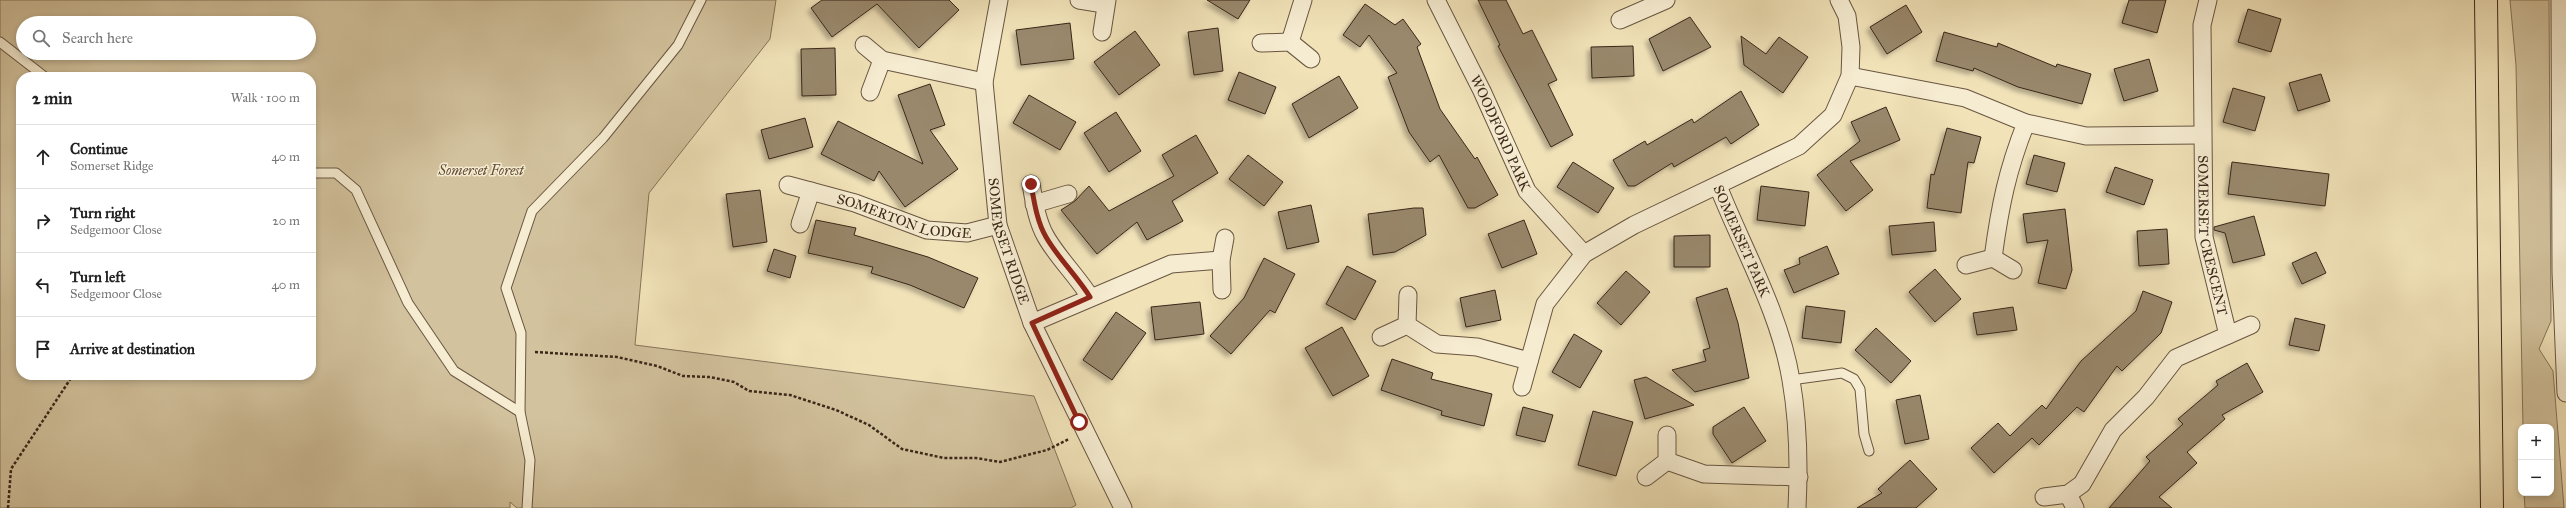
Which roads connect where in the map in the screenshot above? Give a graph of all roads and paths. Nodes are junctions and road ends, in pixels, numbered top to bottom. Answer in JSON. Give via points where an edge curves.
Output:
{"nodes":[{"id":1,"x":701,"y":0,"type":"edge"},
{"id":2,"x":999,"y":0,"type":"edge"},
{"id":3,"x":1079,"y":0,"type":"edge"},
{"id":4,"x":1302,"y":0,"type":"edge"},
{"id":5,"x":1436,"y":0,"type":"edge"},
{"id":6,"x":1666,"y":0,"type":"edge"},
{"id":7,"x":1839,"y":0,"type":"edge"},
{"id":8,"x":2208,"y":0,"type":"edge"},
{"id":9,"x":2486,"y":0,"type":"edge"},
{"id":10,"x":2560,"y":0,"type":"edge"},
{"id":11,"x":1105,"y":2,"type":"edge"},
{"id":12,"x":1643,"y":4,"type":"edge"},
{"id":13,"x":1620,"y":20,"type":"dead end"},
{"id":14,"x":1102,"y":32,"type":"dead end"},
{"id":15,"x":0,"y":42,"type":"edge"},
{"id":16,"x":1290,"y":42,"type":"junction"},
{"id":17,"x":1261,"y":43,"type":"dead end"},
{"id":18,"x":864,"y":46,"type":"dead end"},
{"id":19,"x":16,"y":54,"type":"edge"},
{"id":20,"x":1311,"y":59,"type":"dead end"},
{"id":21,"x":23,"y":60,"type":"edge"},
{"id":22,"x":882,"y":60,"type":"junction"},
{"id":23,"x":39,"y":72,"type":"edge"},
{"id":24,"x":1850,"y":76,"type":"junction"},
{"id":25,"x":984,"y":82,"type":"junction"},
{"id":26,"x":2563,"y":85,"type":"edge"},
{"id":27,"x":870,"y":92,"type":"dead end"},
{"id":28,"x":2026,"y":123,"type":"junction"},
{"id":29,"x":2202,"y":135,"type":"junction"},
{"id":30,"x":316,"y":173,"type":"edge"},
{"id":31,"x":1031,"y":184,"type":"dead end"},
{"id":32,"x":788,"y":185,"type":"dead end"},
{"id":33,"x":1718,"y":186,"type":"junction"},
{"id":34,"x":811,"y":191,"type":"junction"},
{"id":35,"x":1068,"y":194,"type":"dead end"},
{"id":36,"x":1034,"y":204,"type":"junction"},
{"id":37,"x":800,"y":224,"type":"dead end"},
{"id":38,"x":998,"y":225,"type":"junction"},
{"id":39,"x":1225,"y":238,"type":"dead end"},
{"id":40,"x":1584,"y":254,"type":"junction"},
{"id":41,"x":1993,"y":258,"type":"junction"},
{"id":42,"x":1221,"y":260,"type":"junction"},
{"id":43,"x":1966,"y":265,"type":"dead end"},
{"id":44,"x":2013,"y":270,"type":"dead end"},
{"id":45,"x":1222,"y":290,"type":"dead end"},
{"id":46,"x":1408,"y":295,"type":"dead end"},
{"id":47,"x":1090,"y":297,"type":"junction"},
{"id":48,"x":1032,"y":323,"type":"junction"},
{"id":49,"x":1407,"y":325,"type":"junction"},
{"id":50,"x":2251,"y":325,"type":"dead end"},
{"id":51,"x":2228,"y":335,"type":"junction"},
{"id":52,"x":1380,"y":337,"type":"dead end"},
{"id":53,"x":521,"y":352,"type":"junction"},
{"id":54,"x":1529,"y":361,"type":"junction"},
{"id":55,"x":70,"y":380,"type":"edge"},
{"id":56,"x":1791,"y":380,"type":"junction"},
{"id":57,"x":1522,"y":387,"type":"dead end"},
{"id":58,"x":2566,"y":393,"type":"edge"},
{"id":59,"x":520,"y":412,"type":"junction"},
{"id":60,"x":1084,"y":432,"type":"junction"},
{"id":61,"x":1667,"y":435,"type":"dead end"},
{"id":62,"x":1869,"y":451,"type":"dead end"},
{"id":63,"x":1667,"y":461,"type":"junction"},
{"id":64,"x":1799,"y":476,"type":"junction"},
{"id":65,"x":1646,"y":477,"type":"dead end"},
{"id":66,"x":2044,"y":497,"type":"dead end"},
{"id":67,"x":2072,"y":501,"type":"edge"},
{"id":68,"x":8,"y":508,"type":"edge"},
{"id":69,"x":527,"y":508,"type":"edge"},
{"id":70,"x":1123,"y":508,"type":"edge"},
{"id":71,"x":1797,"y":508,"type":"edge"},
{"id":72,"x":2492,"y":508,"type":"edge"}],
"edges":[{"from":1,"to":53,"type":"lane","via":[[678,45],[603,138],[532,211],[506,288],[521,333]]},
{"from":2,"to":25,"type":"street","name":"SOMERSET RIDGE"},
{"from":3,"to":11,"type":"street"},
{"from":4,"to":16,"type":"street"},
{"from":5,"to":40,"type":"street","name":"WOODFORD PARK","via":[[1482,91],[1527,191]]},
{"from":6,"to":12,"type":"street"},
{"from":7,"to":24,"type":"street","name":"SOMERSET PARK","via":[[1847,16],[1851,47]]},
{"from":8,"to":29,"type":"street","name":"SOMERSET CRESCENT","via":[[2202,25]]},
{"from":9,"to":72,"type":"highway"},
{"from":10,"to":26,"type":"street"},
{"from":11,"to":14,"type":"street"},
{"from":12,"to":13,"type":"street"},
{"from":15,"to":19,"type":"lane"},
{"from":16,"to":17,"type":"street"},
{"from":16,"to":20,"type":"street"},
{"from":18,"to":22,"type":"street"},
{"from":21,"to":23,"type":"lane"},
{"from":22,"to":25,"type":"street"},
{"from":22,"to":27,"type":"street"},
{"from":24,"to":28,"type":"street","name":"SOMERSET CRESCENT","via":[[1965,98]]},
{"from":24,"to":33,"type":"street","name":"SOMERSET PARK","via":[[1833,115],[1799,146]]},
{"from":25,"to":38,"type":"street","name":"SOMERSET RIDGE"},
{"from":26,"to":58,"type":"street","via":[[2561,272]]},
{"from":28,"to":29,"type":"street","name":"SOMERSET CRESCENT","via":[[2086,136]]},
{"from":28,"to":41,"type":"street","via":[[2002,195]]},
{"from":29,"to":51,"type":"street","name":"SOMERSET CRESCENT","via":[[2204,237]]},
{"from":30,"to":59,"type":"lane","via":[[336,173],[356,190],[408,303],[454,371]]},
{"from":31,"to":36,"type":"street"},
{"from":32,"to":34,"type":"street","name":"SOMERTON LODGE"},
{"from":33,"to":40,"type":"street","via":[[1634,225]]},
{"from":33,"to":56,"type":"street","name":"SOMERSET PARK","via":[[1772,313]]},
{"from":34,"to":37,"type":"street"},
{"from":34,"to":38,"type":"street","name":"SOMERTON LODGE","via":[[855,203],[926,230],[967,233]]},
{"from":35,"to":36,"type":"street"},
{"from":36,"to":47,"type":"street","via":[[1046,237],[1077,275]]},
{"from":38,"to":48,"type":"street","name":"SOMERSET RIDGE"},
{"from":39,"to":42,"type":"street"},
{"from":40,"to":54,"type":"street","via":[[1545,304]]},
{"from":41,"to":43,"type":"street"},
{"from":41,"to":44,"type":"street"},
{"from":42,"to":45,"type":"street"},
{"from":42,"to":47,"type":"street","via":[[1171,264]]},
{"from":46,"to":49,"type":"street"},
{"from":47,"to":48,"type":"street"},
{"from":48,"to":60,"type":"street","name":"SOMERSET RIDGE"},
{"from":49,"to":52,"type":"street"},
{"from":49,"to":54,"type":"street","via":[[1437,344],[1477,347]]},
{"from":50,"to":51,"type":"street","name":"SOMERSET CRESCENT"},
{"from":51,"to":67,"type":"street","name":"SOMERSET CRESCENT","via":[[2176,358],[2146,397],[2113,430]]},
{"from":53,"to":59,"type":"lane"},
{"from":53,"to":60,"type":"path","via":[[617,357],[657,366],[683,376],[710,377],[734,382],[748,391],[790,395],[836,410],[869,425],[902,449],[944,458],[976,458],[1000,462],[1047,450]]},
{"from":54,"to":57,"type":"street"},
{"from":55,"to":68,"type":"path","via":[[11,469]]},
{"from":56,"to":62,"type":"lane","via":[[1842,373],[1854,379],[1860,389],[1864,434]]},
{"from":56,"to":64,"type":"street","name":"SOMERSET PARK"},
{"from":59,"to":69,"type":"lane","via":[[530,460]]},
{"from":60,"to":70,"type":"street","name":"SOMERSET RIDGE"},
{"from":61,"to":63,"type":"street"},
{"from":63,"to":64,"type":"street","via":[[1704,474]]},
{"from":63,"to":65,"type":"street"},
{"from":64,"to":71,"type":"street","name":"SOMERSET PARK"},
{"from":66,"to":67,"type":"street","name":"SOMERSET CRESCENT"}]}
